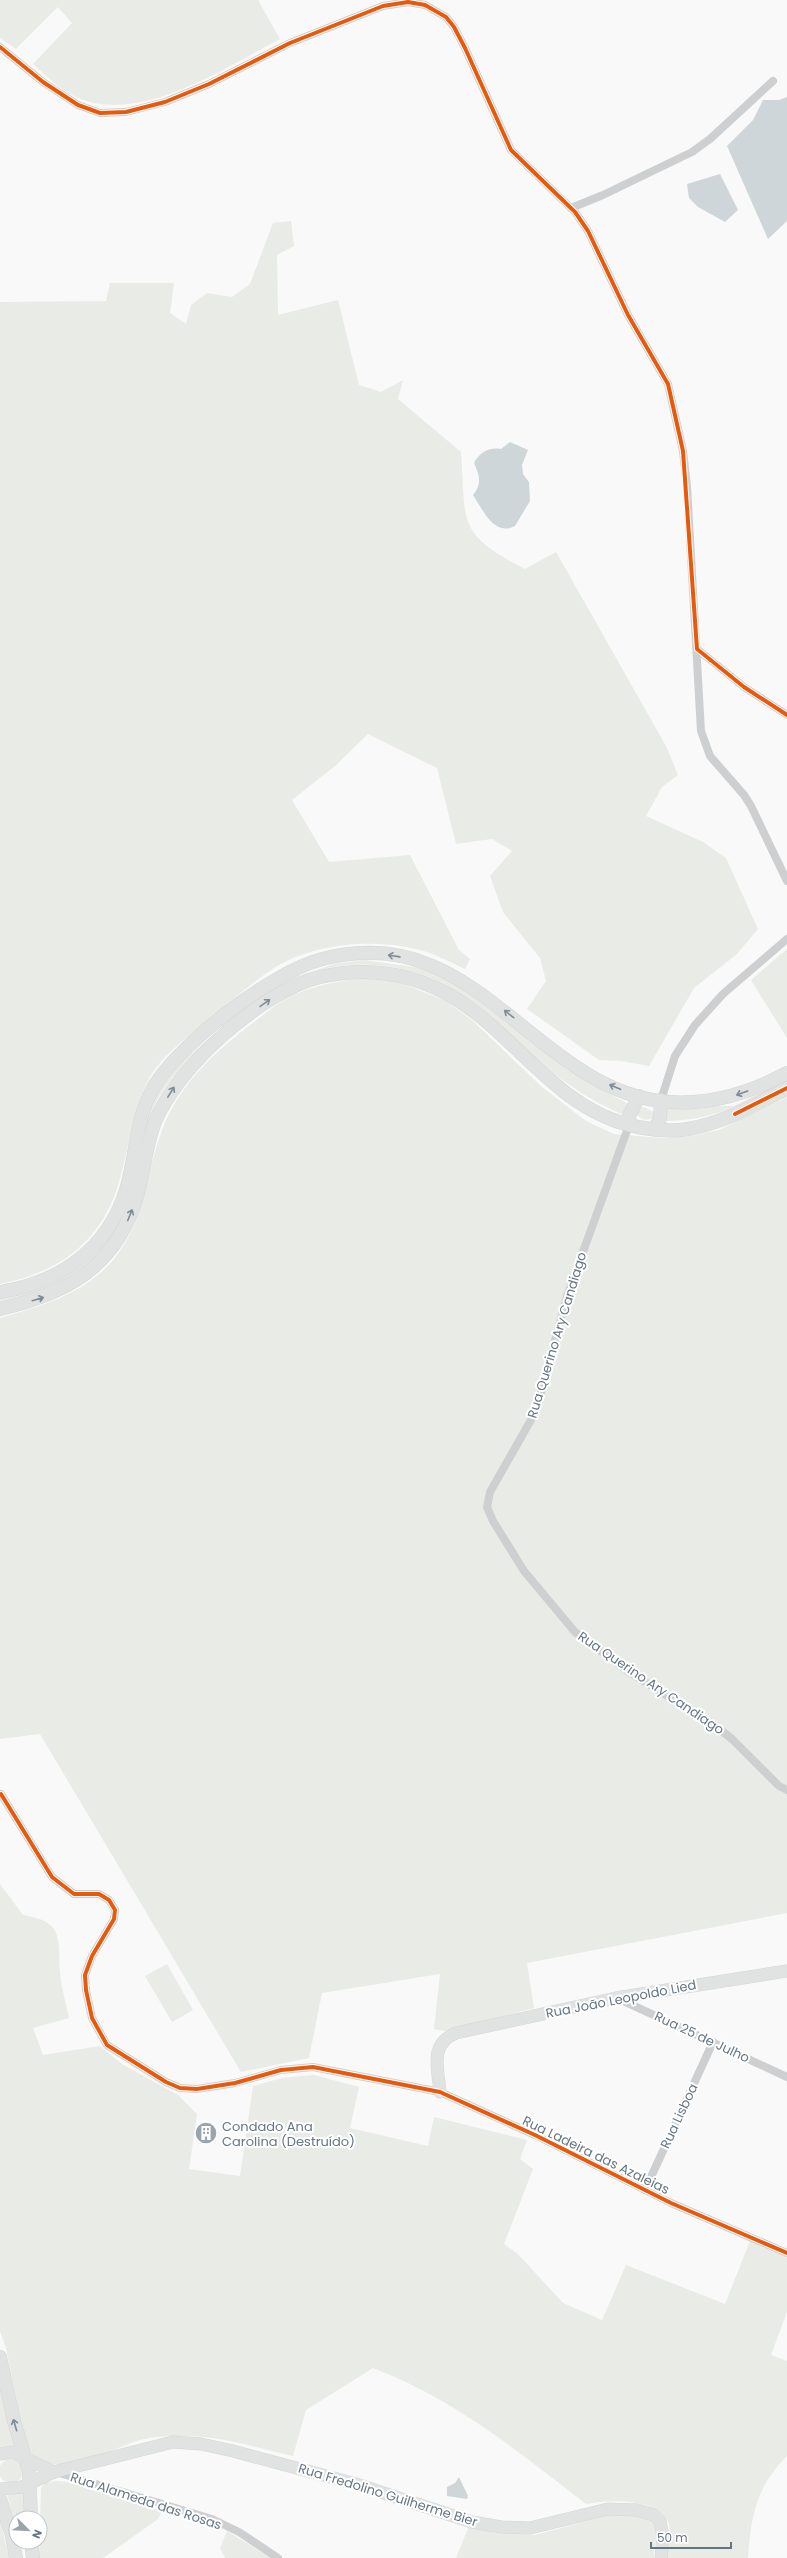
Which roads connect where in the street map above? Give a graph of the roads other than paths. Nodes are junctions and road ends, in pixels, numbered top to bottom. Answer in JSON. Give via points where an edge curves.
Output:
{"nodes":[{"id":1,"x":0,"y":47,"type":"edge"},
{"id":2,"x":773,"y":81,"type":"dead end"},
{"id":3,"x":571,"y":208,"type":"junction"},
{"id":4,"x":697,"y":649,"type":"junction"},
{"id":5,"x":787,"y":715,"type":"edge"},
{"id":6,"x":787,"y":881,"type":"edge"},
{"id":7,"x":787,"y":939,"type":"edge"},
{"id":8,"x":787,"y":1073,"type":"edge"},
{"id":9,"x":787,"y":1088,"type":"edge"},
{"id":10,"x":639,"y":1096,"type":"junction"},
{"id":11,"x":661,"y":1100,"type":"junction"},
{"id":12,"x":629,"y":1125,"type":"junction"},
{"id":13,"x":655,"y":1129,"type":"junction"},
{"id":14,"x":0,"y":1292,"type":"edge"},
{"id":15,"x":0,"y":1309,"type":"edge"},
{"id":16,"x":787,"y":1790,"type":"edge"},
{"id":17,"x":1,"y":1794,"type":"dead end"},
{"id":18,"x":787,"y":1971,"type":"edge"},
{"id":19,"x":616,"y":1998,"type":"junction"},
{"id":20,"x":713,"y":2042,"type":"junction"},
{"id":21,"x":787,"y":2077,"type":"edge"},
{"id":22,"x":440,"y":2092,"type":"junction"},
{"id":23,"x":645,"y":2190,"type":"junction"},
{"id":24,"x":787,"y":2253,"type":"edge"},
{"id":25,"x":0,"y":2357,"type":"edge"},
{"id":26,"x":0,"y":2454,"type":"edge"},
{"id":27,"x":25,"y":2457,"type":"junction"},
{"id":28,"x":54,"y":2472,"type":"junction"},
{"id":29,"x":31,"y":2484,"type":"junction"},
{"id":30,"x":0,"y":2489,"type":"edge"},
{"id":31,"x":0,"y":2499,"type":"edge"},
{"id":32,"x":31,"y":2510,"type":"edge"},
{"id":33,"x":16,"y":2558,"type":"edge"},
{"id":34,"x":278,"y":2558,"type":"edge"},
{"id":35,"x":661,"y":2558,"type":"edge"}],
"edges":[{"from":1,"to":3,"type":"street","via":[[78,105],[100,113],[126,112],[165,102],[209,84],[290,43],[383,6],[408,2],[425,5],[446,17],[454,27],[511,150]]},
{"from":2,"to":3,"type":"street","via":[[710,139],[692,152]]},
{"from":3,"to":4,"type":"street","via":[[588,231],[628,315],[668,384],[684,451]]},
{"from":4,"to":5,"type":"street","via":[[744,687]]},
{"from":4,"to":6,"type":"street","via":[[702,731],[710,756],[751,806]]},
{"from":7,"to":11,"type":"street","via":[[723,994],[695,1025],[675,1056]]},
{"from":8,"to":11,"type":"main road","one_way":true,"via":[[742,1094],[726,1098],[710,1101]]},
{"from":9,"to":13,"type":"main road","via":[[735,1114],[706,1125],[685,1130]]},
{"from":10,"to":11,"type":"main road"},
{"from":10,"to":12,"type":"main road","via":[[629,1116]]},
{"from":10,"to":14,"type":"main road","one_way":true,"via":[[611,1086],[580,1069],[473,986],[437,966],[383,954],[360,953],[318,960],[285,972],[252,994],[194,1042],[160,1076],[151,1091],[141,1119],[121,1203],[114,1219],[93,1247],[54,1276],[38,1284]]},
{"from":11,"to":13,"type":"main road","via":[[660,1118]]},
{"from":12,"to":13,"type":"main road"},
{"from":15,"to":12,"type":"main road","one_way":true,"via":[[57,1292],[74,1284],[94,1267],[110,1250],[126,1224],[138,1193],[154,1124],[173,1087],[216,1043],[253,1011],[286,990],[318,978],[345,972],[380,972],[405,976],[446,993],[474,1012],[567,1095],[608,1119]]},
{"from":12,"to":16,"type":"street","name":"Rua Querino Ary Candiago","via":[[567,1296],[536,1411],[490,1492],[487,1507],[524,1572],[575,1632],[629,1672],[713,1724],[732,1739],[779,1786]]},
{"from":17,"to":22,"type":"street","name":"Rua Ladeira das Azaleias","via":[[52,1877],[74,1894],[99,1894],[109,1900],[115,1910],[114,1920],[92,1956],[85,1975],[92,2018],[107,2045],[118,2054],[180,2088],[197,2089],[281,2070],[313,2067]]},
{"from":18,"to":19,"type":"street","name":"Rua João Leopoldo Lied"},
{"from":19,"to":20,"type":"street","name":"Rua 25 de Julho"},
{"from":19,"to":22,"type":"street","name":"Rua João Leopoldo Lied","via":[[445,2037],[438,2047],[437,2057]]},
{"from":20,"to":21,"type":"street","name":"Rua 25 de Julho"},
{"from":20,"to":23,"type":"street","name":"Rua Lisboa"},
{"from":22,"to":23,"type":"street","name":"Rua Ladeira das Azaleias","via":[[535,2135]]},
{"from":23,"to":24,"type":"street","name":"Rua Ladeira das Azaleias"},
{"from":27,"to":25,"type":"main road","one_way":true,"via":[[14,2422]]},
{"from":26,"to":27,"type":"street","via":[[13,2452]]},
{"from":27,"to":28,"type":"street"},
{"from":27,"to":29,"type":"main road"},
{"from":28,"to":29,"type":"street","name":"Rua Fredolino Guilherme Bier"},
{"from":28,"to":34,"type":"street","name":"Rua Alameda das Rosas","via":[[212,2519],[239,2532]]},
{"from":28,"to":35,"type":"street","name":"Rua Fredolino Guilherme Bier","via":[[173,2442],[201,2444],[356,2484],[472,2522],[494,2526],[530,2528],[608,2509],[642,2511],[654,2515],[660,2521],[663,2537]]},
{"from":29,"to":30,"type":"street","name":"Rua Fredolino Guilherme Bier","via":[[11,2490]]},
{"from":29,"to":32,"type":"main road"},
{"from":31,"to":33,"type":"main road","via":[[12,2535]]}]}
